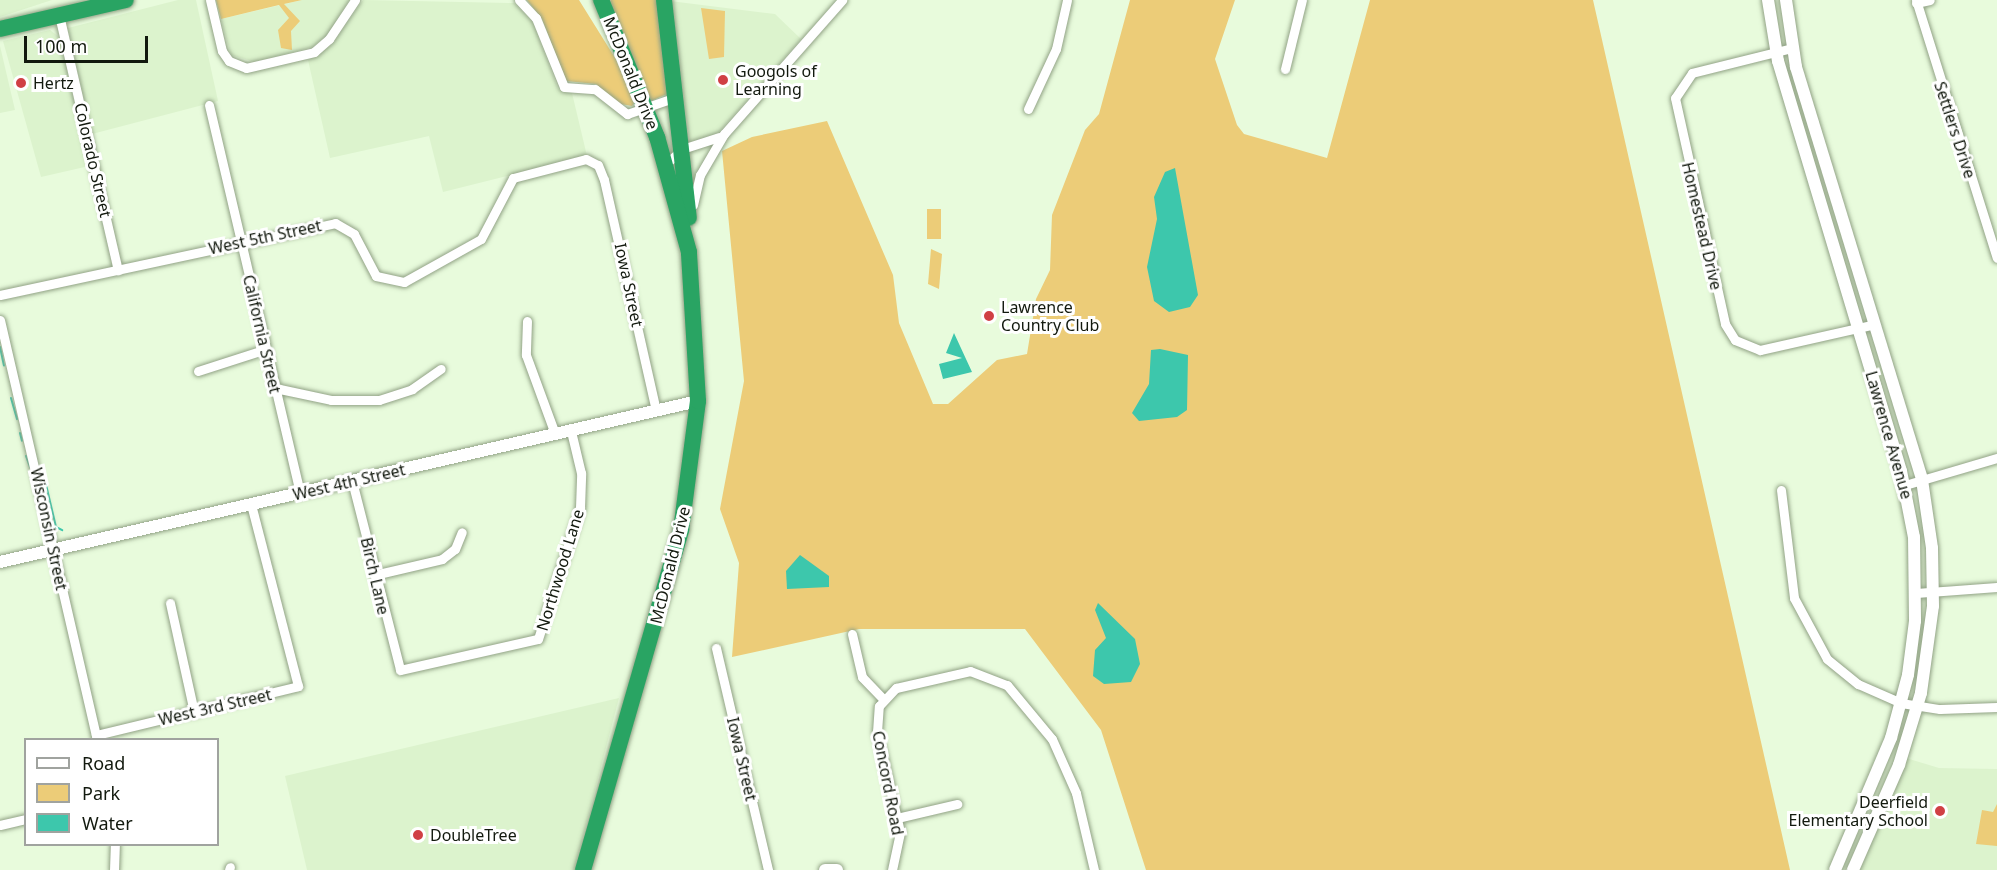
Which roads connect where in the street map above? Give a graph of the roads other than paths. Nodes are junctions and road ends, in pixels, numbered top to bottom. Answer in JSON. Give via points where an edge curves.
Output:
{"nodes":[{"id":1,"x":126,"y":0,"type":"edge"},
{"id":2,"x":210,"y":0,"type":"edge"},
{"id":3,"x":355,"y":0,"type":"edge"},
{"id":4,"x":519,"y":0,"type":"edge"},
{"id":5,"x":586,"y":0,"type":"edge"},
{"id":6,"x":601,"y":0,"type":"edge"},
{"id":7,"x":664,"y":0,"type":"edge"},
{"id":8,"x":842,"y":0,"type":"edge"},
{"id":9,"x":1067,"y":0,"type":"edge"},
{"id":10,"x":1302,"y":0,"type":"edge"},
{"id":11,"x":1768,"y":0,"type":"edge"},
{"id":12,"x":1786,"y":0,"type":"edge"},
{"id":13,"x":1930,"y":0,"type":"edge"},
{"id":14,"x":1916,"y":2,"type":"edge"},
{"id":15,"x":59,"y":15,"type":"junction"},
{"id":16,"x":0,"y":29,"type":"edge"},
{"id":17,"x":1792,"y":48,"type":"junction"},
{"id":18,"x":1776,"y":52,"type":"junction"},
{"id":19,"x":624,"y":56,"type":"junction"},
{"id":20,"x":1285,"y":69,"type":"dead end"},
{"id":21,"x":676,"y":97,"type":"junction"},
{"id":22,"x":209,"y":105,"type":"dead end"},
{"id":23,"x":647,"y":108,"type":"junction"},
{"id":24,"x":1028,"y":109,"type":"dead end"},
{"id":25,"x":724,"y":134,"type":"junction"},
{"id":26,"x":682,"y":149,"type":"junction"},
{"id":27,"x":595,"y":163,"type":"joint"},
{"id":28,"x":666,"y":164,"type":"junction"},
{"id":29,"x":689,"y":219,"type":"junction"},
{"id":30,"x":240,"y":242,"type":"junction"},
{"id":31,"x":689,"y":252,"type":"junction"},
{"id":32,"x":1997,"y":258,"type":"edge"},
{"id":33,"x":118,"y":270,"type":"junction"},
{"id":34,"x":0,"y":295,"type":"edge"},
{"id":35,"x":0,"y":320,"type":"edge"},
{"id":36,"x":527,"y":321,"type":"dead end"},
{"id":37,"x":1875,"y":324,"type":"junction"},
{"id":38,"x":1858,"y":328,"type":"junction"},
{"id":39,"x":266,"y":349,"type":"junction"},
{"id":40,"x":441,"y":369,"type":"dead end"},
{"id":41,"x":198,"y":371,"type":"dead end"},
{"id":42,"x":275,"y":387,"type":"junction"},
{"id":43,"x":698,"y":401,"type":"junction"},
{"id":44,"x":656,"y":411,"type":"junction"},
{"id":45,"x":571,"y":431,"type":"junction"},
{"id":46,"x":555,"y":434,"type":"junction"},
{"id":47,"x":1997,"y":458,"type":"edge"},
{"id":48,"x":1922,"y":480,"type":"junction"},
{"id":49,"x":352,"y":481,"type":"junction"},
{"id":50,"x":1905,"y":485,"type":"junction"},
{"id":51,"x":1781,"y":490,"type":"dead end"},
{"id":52,"x":300,"y":493,"type":"junction"},
{"id":53,"x":251,"y":504,"type":"junction"},
{"id":54,"x":462,"y":532,"type":"dead end"},
{"id":55,"x":53,"y":550,"type":"junction"},
{"id":56,"x":0,"y":562,"type":"edge"},
{"id":57,"x":374,"y":575,"type":"junction"},
{"id":58,"x":1997,"y":587,"type":"edge"},
{"id":59,"x":1933,"y":592,"type":"junction"},
{"id":60,"x":1916,"y":593,"type":"junction"},
{"id":61,"x":170,"y":603,"type":"dead end"},
{"id":62,"x":852,"y":634,"type":"dead end"},
{"id":63,"x":716,"y":648,"type":"dead end"},
{"id":64,"x":400,"y":670,"type":"joint"},
{"id":65,"x":883,"y":699,"type":"junction"},
{"id":66,"x":1900,"y":703,"type":"junction"},
{"id":67,"x":1918,"y":707,"type":"junction"},
{"id":68,"x":1997,"y":707,"type":"edge"},
{"id":69,"x":194,"y":712,"type":"junction"},
{"id":70,"x":96,"y":737,"type":"edge"},
{"id":71,"x":957,"y":804,"type":"dead end"},
{"id":72,"x":897,"y":818,"type":"junction"},
{"id":73,"x":24,"y":819,"type":"edge"},
{"id":74,"x":0,"y":825,"type":"edge"},
{"id":75,"x":115,"y":846,"type":"edge"},
{"id":76,"x":114,"y":870,"type":"edge"},
{"id":77,"x":583,"y":870,"type":"edge"},
{"id":78,"x":768,"y":870,"type":"edge"},
{"id":79,"x":825,"y":870,"type":"edge"},
{"id":80,"x":837,"y":870,"type":"edge"},
{"id":81,"x":892,"y":870,"type":"edge"},
{"id":82,"x":1094,"y":870,"type":"edge"},
{"id":83,"x":1835,"y":870,"type":"edge"},
{"id":84,"x":1853,"y":870,"type":"edge"}],
"edges":[{"from":1,"to":15,"type":"highway"},
{"from":2,"to":3,"type":"street","via":[[222,51],[229,61],[246,68],[314,52],[329,39]]},
{"from":4,"to":23,"type":"street","via":[[536,18],[564,87],[595,89],[622,113]]},
{"from":5,"to":19,"type":"highway"},
{"from":6,"to":19,"type":"highway","name":"McDonald Drive"},
{"from":7,"to":21,"type":"highway","name":"McDonald Drive"},
{"from":8,"to":25,"type":"street"},
{"from":9,"to":24,"type":"street","via":[[1056,49]]},
{"from":10,"to":20,"type":"street"},
{"from":11,"to":18,"type":"street","name":"Lawrence Avenue"},
{"from":12,"to":17,"type":"street","name":"Lawrence Avenue"},
{"from":13,"to":14,"type":"street"},
{"from":14,"to":32,"type":"street","name":"Settlers Drive"},
{"from":15,"to":16,"type":"highway"},
{"from":15,"to":33,"type":"street","name":"Colorado Street"},
{"from":17,"to":18,"type":"street","name":"Homestead Drive"},
{"from":17,"to":37,"type":"street","name":"Lawrence Avenue"},
{"from":18,"to":38,"type":"street","name":"Lawrence Avenue"},
{"from":18,"to":38,"type":"street","name":"Homestead Drive","via":[[1692,73],[1675,98],[1725,324],[1736,340],[1760,350]]},
{"from":19,"to":23,"type":"highway","name":"McDonald Drive"},
{"from":21,"to":23,"type":"street"},
{"from":21,"to":26,"type":"highway","name":"McDonald Drive"},
{"from":22,"to":30,"type":"street","name":"California Street"},
{"from":23,"to":28,"type":"highway","name":"McDonald Drive"},
{"from":25,"to":26,"type":"street","via":[[703,146]]},
{"from":25,"to":29,"type":"street","via":[[700,175]]},
{"from":26,"to":28,"type":"street"},
{"from":26,"to":29,"type":"highway","name":"McDonald Drive"},
{"from":27,"to":30,"type":"street","name":"West 5th Street","via":[[579,160],[513,178],[481,239],[404,282],[376,276],[354,234],[340,224]]},
{"from":27,"to":44,"type":"street","name":"Iowa Street","via":[[615,220]]},
{"from":28,"to":31,"type":"highway","name":"McDonald Drive"},
{"from":29,"to":31,"type":"highway","name":"McDonald Drive"},
{"from":30,"to":33,"type":"street","name":"West 5th Street"},
{"from":30,"to":39,"type":"street","name":"California Street"},
{"from":31,"to":43,"type":"highway","name":"McDonald Drive"},
{"from":33,"to":34,"type":"street","name":"West 5th Street"},
{"from":35,"to":55,"type":"street","name":"Wisconsin Street"},
{"from":36,"to":46,"type":"street","via":[[526,355]]},
{"from":37,"to":38,"type":"street","name":"Homestead Drive"},
{"from":37,"to":48,"type":"street","name":"Lawrence Avenue"},
{"from":38,"to":50,"type":"street","name":"Lawrence Avenue"},
{"from":39,"to":41,"type":"street"},
{"from":39,"to":42,"type":"street","name":"California Street"},
{"from":40,"to":42,"type":"street","via":[[412,389],[379,400],[331,400]]},
{"from":42,"to":52,"type":"street","name":"California Street"},
{"from":43,"to":44,"type":"street","name":"West 4th Street"},
{"from":43,"to":77,"type":"highway","name":"McDonald Drive","via":[[678,540]]},
{"from":44,"to":45,"type":"street","name":"West 4th Street"},
{"from":45,"to":46,"type":"street","name":"West 4th Street"},
{"from":45,"to":64,"type":"street","name":"Northwood Lane","via":[[580,473],[580,508],[538,639]]},
{"from":46,"to":49,"type":"street","name":"West 4th Street"},
{"from":47,"to":48,"type":"street"},
{"from":48,"to":50,"type":"street"},
{"from":48,"to":59,"type":"street","name":"Lawrence Avenue"},
{"from":49,"to":52,"type":"street","name":"West 4th Street"},
{"from":49,"to":57,"type":"street","name":"Birch Lane"},
{"from":50,"to":60,"type":"street","name":"Lawrence Avenue"},
{"from":51,"to":66,"type":"street","via":[[1790,583],[1808,633],[1847,677]]},
{"from":52,"to":53,"type":"street","name":"West 4th Street"},
{"from":53,"to":55,"type":"street","name":"West 4th Street"},
{"from":53,"to":69,"type":"street","name":"West 3rd Street","via":[[298,686]]},
{"from":54,"to":57,"type":"street","via":[[455,549],[442,559]]},
{"from":55,"to":56,"type":"street","name":"West 4th Street"},
{"from":55,"to":70,"type":"street","name":"Wisconsin Street"},
{"from":57,"to":64,"type":"street","name":"Birch Lane"},
{"from":58,"to":59,"type":"street"},
{"from":59,"to":60,"type":"street"},
{"from":59,"to":67,"type":"street","name":"Lawrence Avenue"},
{"from":60,"to":66,"type":"street","name":"Lawrence Avenue"},
{"from":61,"to":69,"type":"street"},
{"from":62,"to":65,"type":"street","via":[[862,677]]},
{"from":63,"to":78,"type":"street","name":"Iowa Street"},
{"from":65,"to":72,"type":"street","name":"Concord Road","via":[[877,732]]},
{"from":65,"to":82,"type":"street","via":[[903,685],[960,672],[989,674],[1007,685],[1065,765]]},
{"from":66,"to":67,"type":"street"},
{"from":66,"to":83,"type":"street","name":"Lawrence Avenue"},
{"from":67,"to":68,"type":"street"},
{"from":67,"to":84,"type":"street","name":"Lawrence Avenue"},
{"from":69,"to":70,"type":"street","name":"West 3rd Street"},
{"from":71,"to":72,"type":"street"},
{"from":72,"to":81,"type":"street","name":"Concord Road","via":[[900,845]]},
{"from":73,"to":74,"type":"street"},
{"from":75,"to":76,"type":"street"},
{"from":79,"to":80,"type":"street"}]}
